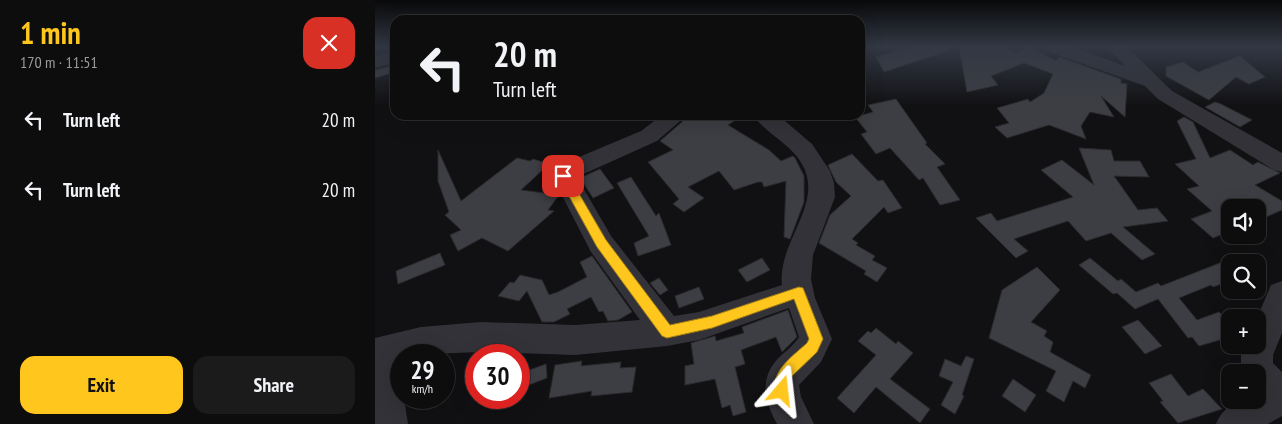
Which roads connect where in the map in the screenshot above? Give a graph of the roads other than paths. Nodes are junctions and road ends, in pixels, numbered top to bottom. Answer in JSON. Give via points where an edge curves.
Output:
{"nodes":[{"id":1,"x":1109,"y":67,"type":"edge"},
{"id":2,"x":1135,"y":67,"type":"edge"},
{"id":3,"x":1150,"y":82,"type":"junction"},
{"id":4,"x":670,"y":120,"type":"edge"},
{"id":5,"x":772,"y":120,"type":"edge"},
{"id":6,"x":1282,"y":164,"type":"edge"},
{"id":7,"x":799,"y":292,"type":"junction"},
{"id":8,"x":1282,"y":294,"type":"edge"},
{"id":9,"x":667,"y":332,"type":"junction"},
{"id":10,"x":378,"y":352,"type":"edge"},
{"id":11,"x":390,"y":424,"type":"edge"},
{"id":12,"x":796,"y":424,"type":"edge"},
{"id":13,"x":1234,"y":424,"type":"edge"}],
"edges":[{"from":1,"to":3,"type":"street"},
{"from":2,"to":3,"type":"street"},
{"from":3,"to":6,"type":"street","via":[[1191,113]]},
{"from":4,"to":9,"type":"street","via":[[649,136],[563,176],[601,244]]},
{"from":5,"to":7,"type":"street","via":[[803,148],[823,187],[795,270]]},
{"from":7,"to":9,"type":"street","via":[[738,314]]},
{"from":7,"to":12,"type":"street","via":[[816,339],[812,348],[786,372],[782,380],[782,391]]},
{"from":8,"to":13,"type":"street","via":[[1257,355],[1256,369],[1275,389],[1275,400]]},
{"from":9,"to":10,"type":"street","via":[[575,340],[481,337],[421,342]]},
{"from":10,"to":11,"type":"street"}]}
